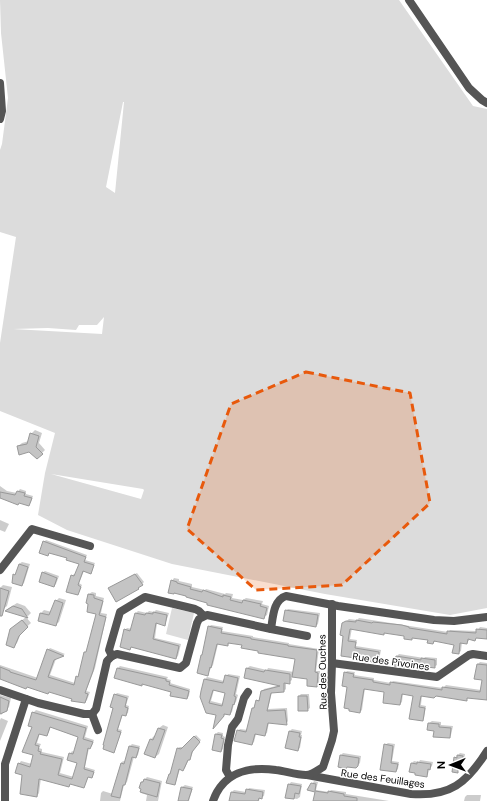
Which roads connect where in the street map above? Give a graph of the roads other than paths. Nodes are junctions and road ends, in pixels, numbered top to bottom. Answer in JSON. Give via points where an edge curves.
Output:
{"nodes":[{"id":1,"x":409,"y":0,"type":"edge"},
{"id":2,"x":0,"y":83,"type":"edge"},
{"id":3,"x":487,"y":103,"type":"edge"},
{"id":4,"x":0,"y":120,"type":"edge"},
{"id":5,"x":90,"y":546,"type":"dead end"},
{"id":6,"x":0,"y":570,"type":"edge"},
{"id":7,"x":332,"y":604,"type":"junction"},
{"id":8,"x":204,"y":616,"type":"junction"},
{"id":9,"x":487,"y":617,"type":"edge"},
{"id":10,"x":271,"y":630,"type":"junction"},
{"id":11,"x":307,"y":636,"type":"dead end"},
{"id":12,"x":112,"y":656,"type":"junction"},
{"id":13,"x":487,"y":656,"type":"edge"},
{"id":14,"x":332,"y":663,"type":"junction"},
{"id":15,"x":0,"y":690,"type":"edge"},
{"id":16,"x":248,"y":692,"type":"dead end"},
{"id":17,"x":26,"y":699,"type":"junction"},
{"id":18,"x":92,"y":714,"type":"junction"},
{"id":19,"x":98,"y":730,"type":"dead end"},
{"id":20,"x":487,"y":751,"type":"edge"},
{"id":21,"x":322,"y":768,"type":"junction"},
{"id":22,"x":307,"y":775,"type":"junction"},
{"id":23,"x":230,"y":777,"type":"junction"},
{"id":24,"x":326,"y":779,"type":"junction"},
{"id":25,"x":5,"y":801,"type":"edge"},
{"id":26,"x":212,"y":801,"type":"edge"}],
"edges":[{"from":1,"to":3,"type":"street","via":[[469,88]]},
{"from":2,"to":4,"type":"street"},
{"from":5,"to":6,"type":"street","via":[[32,529]]},
{"from":7,"to":9,"type":"street","via":[[434,620],[454,621]]},
{"from":7,"to":10,"type":"street","via":[[283,597],[277,603]]},
{"from":7,"to":14,"type":"street","name":"Rue des Ouches"},
{"from":8,"to":10,"type":"street"},
{"from":8,"to":12,"type":"street","via":[[197,623],[186,663],[180,668],[117,654]]},
{"from":8,"to":12,"type":"street","via":[[195,609],[145,596],[120,612],[109,650]]},
{"from":10,"to":11,"type":"street"},
{"from":12,"to":18,"type":"street","via":[[107,661],[96,709]]},
{"from":13,"to":14,"type":"street","name":"Rue des Pivoines","via":[[469,655],[437,677]]},
{"from":14,"to":21,"type":"street","name":"Rue des Ouches","via":[[330,693],[334,731]]},
{"from":15,"to":17,"type":"street"},
{"from":16,"to":23,"type":"street","via":[[238,720],[232,726],[228,744],[226,770]]},
{"from":17,"to":18,"type":"street"},
{"from":17,"to":25,"type":"street","via":[[5,764]]},
{"from":18,"to":19,"type":"street"},
{"from":20,"to":24,"type":"street","name":"Rue des Feuillages","via":[[470,776],[454,788],[434,794],[411,794]]},
{"from":21,"to":22,"type":"street"},
{"from":21,"to":24,"type":"street"},
{"from":22,"to":23,"type":"street","via":[[262,769]]},
{"from":22,"to":24,"type":"street","name":"Rue des Feuillages"},
{"from":23,"to":26,"type":"street"}]}
